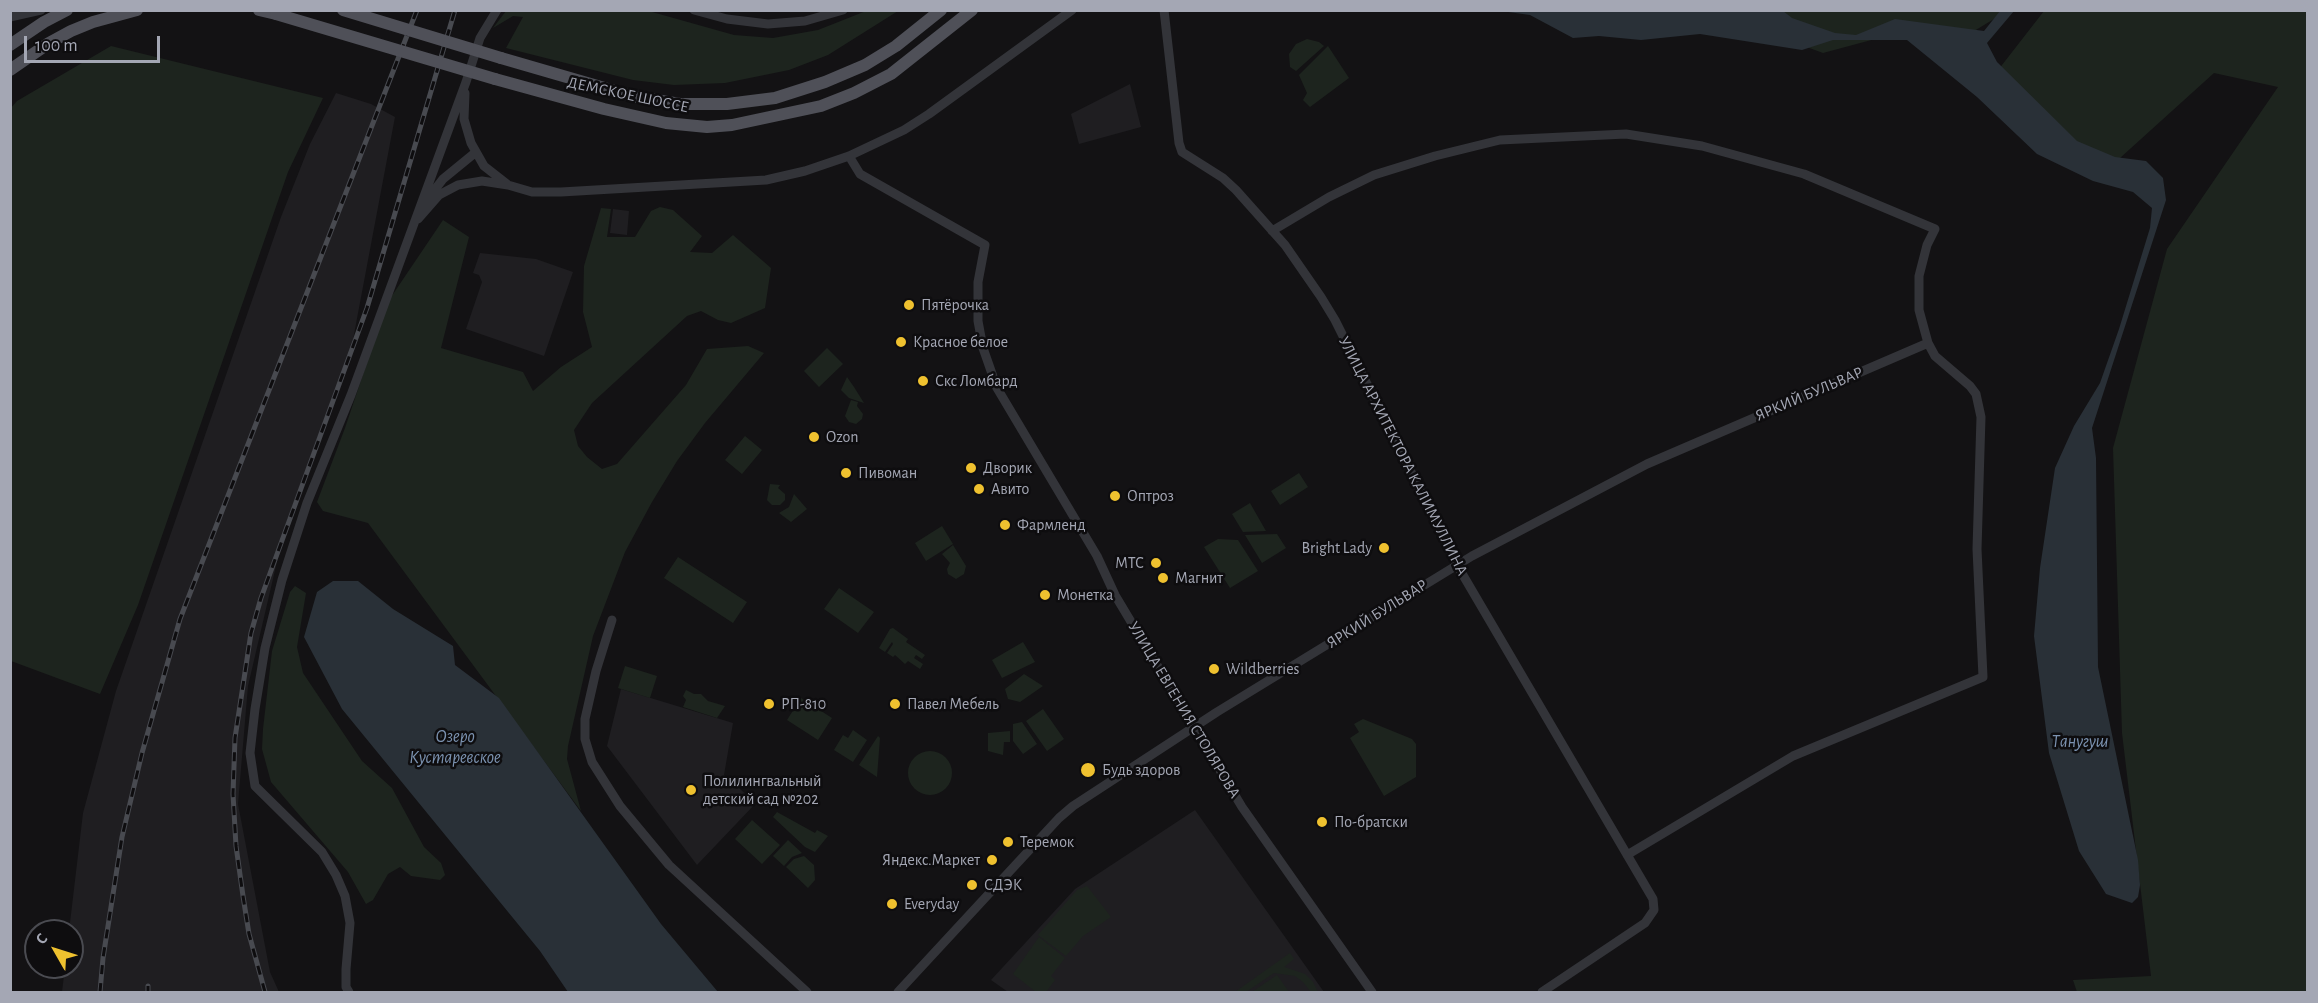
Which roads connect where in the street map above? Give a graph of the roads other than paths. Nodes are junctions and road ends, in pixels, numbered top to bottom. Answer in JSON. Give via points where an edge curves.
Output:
{"nodes":[{"id":1,"x":41,"y":10,"type":"edge"},
{"id":2,"x":67,"y":10,"type":"edge"},
{"id":3,"x":137,"y":10,"type":"edge"},
{"id":4,"x":259,"y":10,"type":"edge"},
{"id":5,"x":343,"y":10,"type":"edge"},
{"id":6,"x":496,"y":10,"type":"edge"},
{"id":7,"x":694,"y":10,"type":"edge"},
{"id":8,"x":843,"y":10,"type":"edge"},
{"id":9,"x":941,"y":10,"type":"edge"},
{"id":10,"x":972,"y":10,"type":"edge"},
{"id":11,"x":1072,"y":10,"type":"edge"},
{"id":12,"x":1164,"y":10,"type":"edge"},
{"id":13,"x":10,"y":17,"type":"edge"},
{"id":14,"x":10,"y":45,"type":"edge"},
{"id":15,"x":10,"y":69,"type":"edge"},
{"id":16,"x":466,"y":82,"type":"junction"},
{"id":17,"x":476,"y":152,"type":"junction"},
{"id":18,"x":849,"y":156,"type":"junction"},
{"id":19,"x":508,"y":185,"type":"junction"},
{"id":20,"x":411,"y":228,"type":"junction"},
{"id":21,"x":1272,"y":231,"type":"junction"},
{"id":22,"x":1928,"y":343,"type":"junction"},
{"id":23,"x":1458,"y":565,"type":"junction"},
{"id":24,"x":612,"y":620,"type":"dead end"},
{"id":25,"x":1194,"y":727,"type":"junction"},
{"id":26,"x":1627,"y":855,"type":"junction"},
{"id":27,"x":349,"y":993,"type":"edge"},
{"id":28,"x":807,"y":993,"type":"edge"},
{"id":29,"x":898,"y":993,"type":"edge"},
{"id":30,"x":1372,"y":993,"type":"edge"},
{"id":31,"x":1542,"y":993,"type":"edge"}],
"edges":[{"from":1,"to":13,"type":"street"},
{"from":2,"to":14,"type":"main road"},
{"from":3,"to":15,"type":"main road","via":[[71,31]]},
{"from":4,"to":10,"type":"main road","name":"ДЕМСКОЕ ШОССЕ","bridge":true,"via":[[604,109],[707,128],[821,106],[854,93],[891,74]]},
{"from":5,"to":9,"type":"main road","name":"ДЕМСКОЕ ШОССЕ","bridge":true,"via":[[632,96],[680,104],[775,98],[825,82],[896,46]]},
{"from":6,"to":16,"type":"street","via":[[480,38]]},
{"from":7,"to":8,"type":"street","via":[[768,24],[805,21]]},
{"from":11,"to":18,"type":"street","via":[[929,114]]},
{"from":12,"to":21,"type":"street","name":"УЛИЦА АРХИТЕКТОРА КАЛИМУЛЛИНА","via":[[1180,148],[1236,190]]},
{"from":16,"to":17,"type":"street","via":[[464,119]]},
{"from":16,"to":20,"type":"street"},
{"from":17,"to":19,"type":"street","via":[[484,166]]},
{"from":17,"to":20,"type":"street","via":[[443,179]]},
{"from":18,"to":19,"type":"street","via":[[766,180],[561,192],[532,192]]},
{"from":18,"to":25,"type":"street","name":"УЛИЦА ЕВГЕНИЯ СТОЛЯРОВА","via":[[860,174],[985,245],[978,282],[978,321],[997,388]]},
{"from":19,"to":20,"type":"street","via":[[482,181],[458,185],[439,195]]},
{"from":20,"to":27,"type":"street","via":[[282,580],[265,648],[250,753],[255,786],[322,852],[336,874],[350,923],[346,969]]},
{"from":21,"to":22,"type":"street","via":[[1374,175],[1500,140],[1626,134],[1702,146],[1804,174],[1935,229],[1919,276],[1919,310]]},
{"from":21,"to":23,"type":"street","name":"УЛИЦА АРХИТЕКТОРА КАЛИМУЛЛИНА","via":[[1303,269],[1335,320]]},
{"from":22,"to":23,"type":"street","name":"ЯРКИЙ БУЛЬВАР","via":[[1647,464]]},
{"from":22,"to":26,"type":"street","via":[[1935,356],[1970,386],[1979,404],[1977,549],[1983,677],[1793,756]]},
{"from":23,"to":25,"type":"street","name":"ЯРКИЙ БУЛЬВАР"},
{"from":23,"to":26,"type":"street","name":"УЛИЦА АРХИТЕКТОРА КАЛИМУЛЛИНА"},
{"from":24,"to":28,"type":"street","via":[[585,719],[585,740],[592,762],[620,806],[669,865]]},
{"from":25,"to":29,"type":"street","name":"ЯРКИЙ БУЛЬВАР","via":[[1059,818]]},
{"from":25,"to":30,"type":"street","name":"УЛИЦА ЕВГЕНИЯ СТОЛЯРОВА","via":[[1243,809]]},
{"from":26,"to":31,"type":"street","name":"УЛИЦА АРХИТЕКТОРА КАЛИМУЛЛИНА","via":[[1653,900],[1653,914]]}]}
